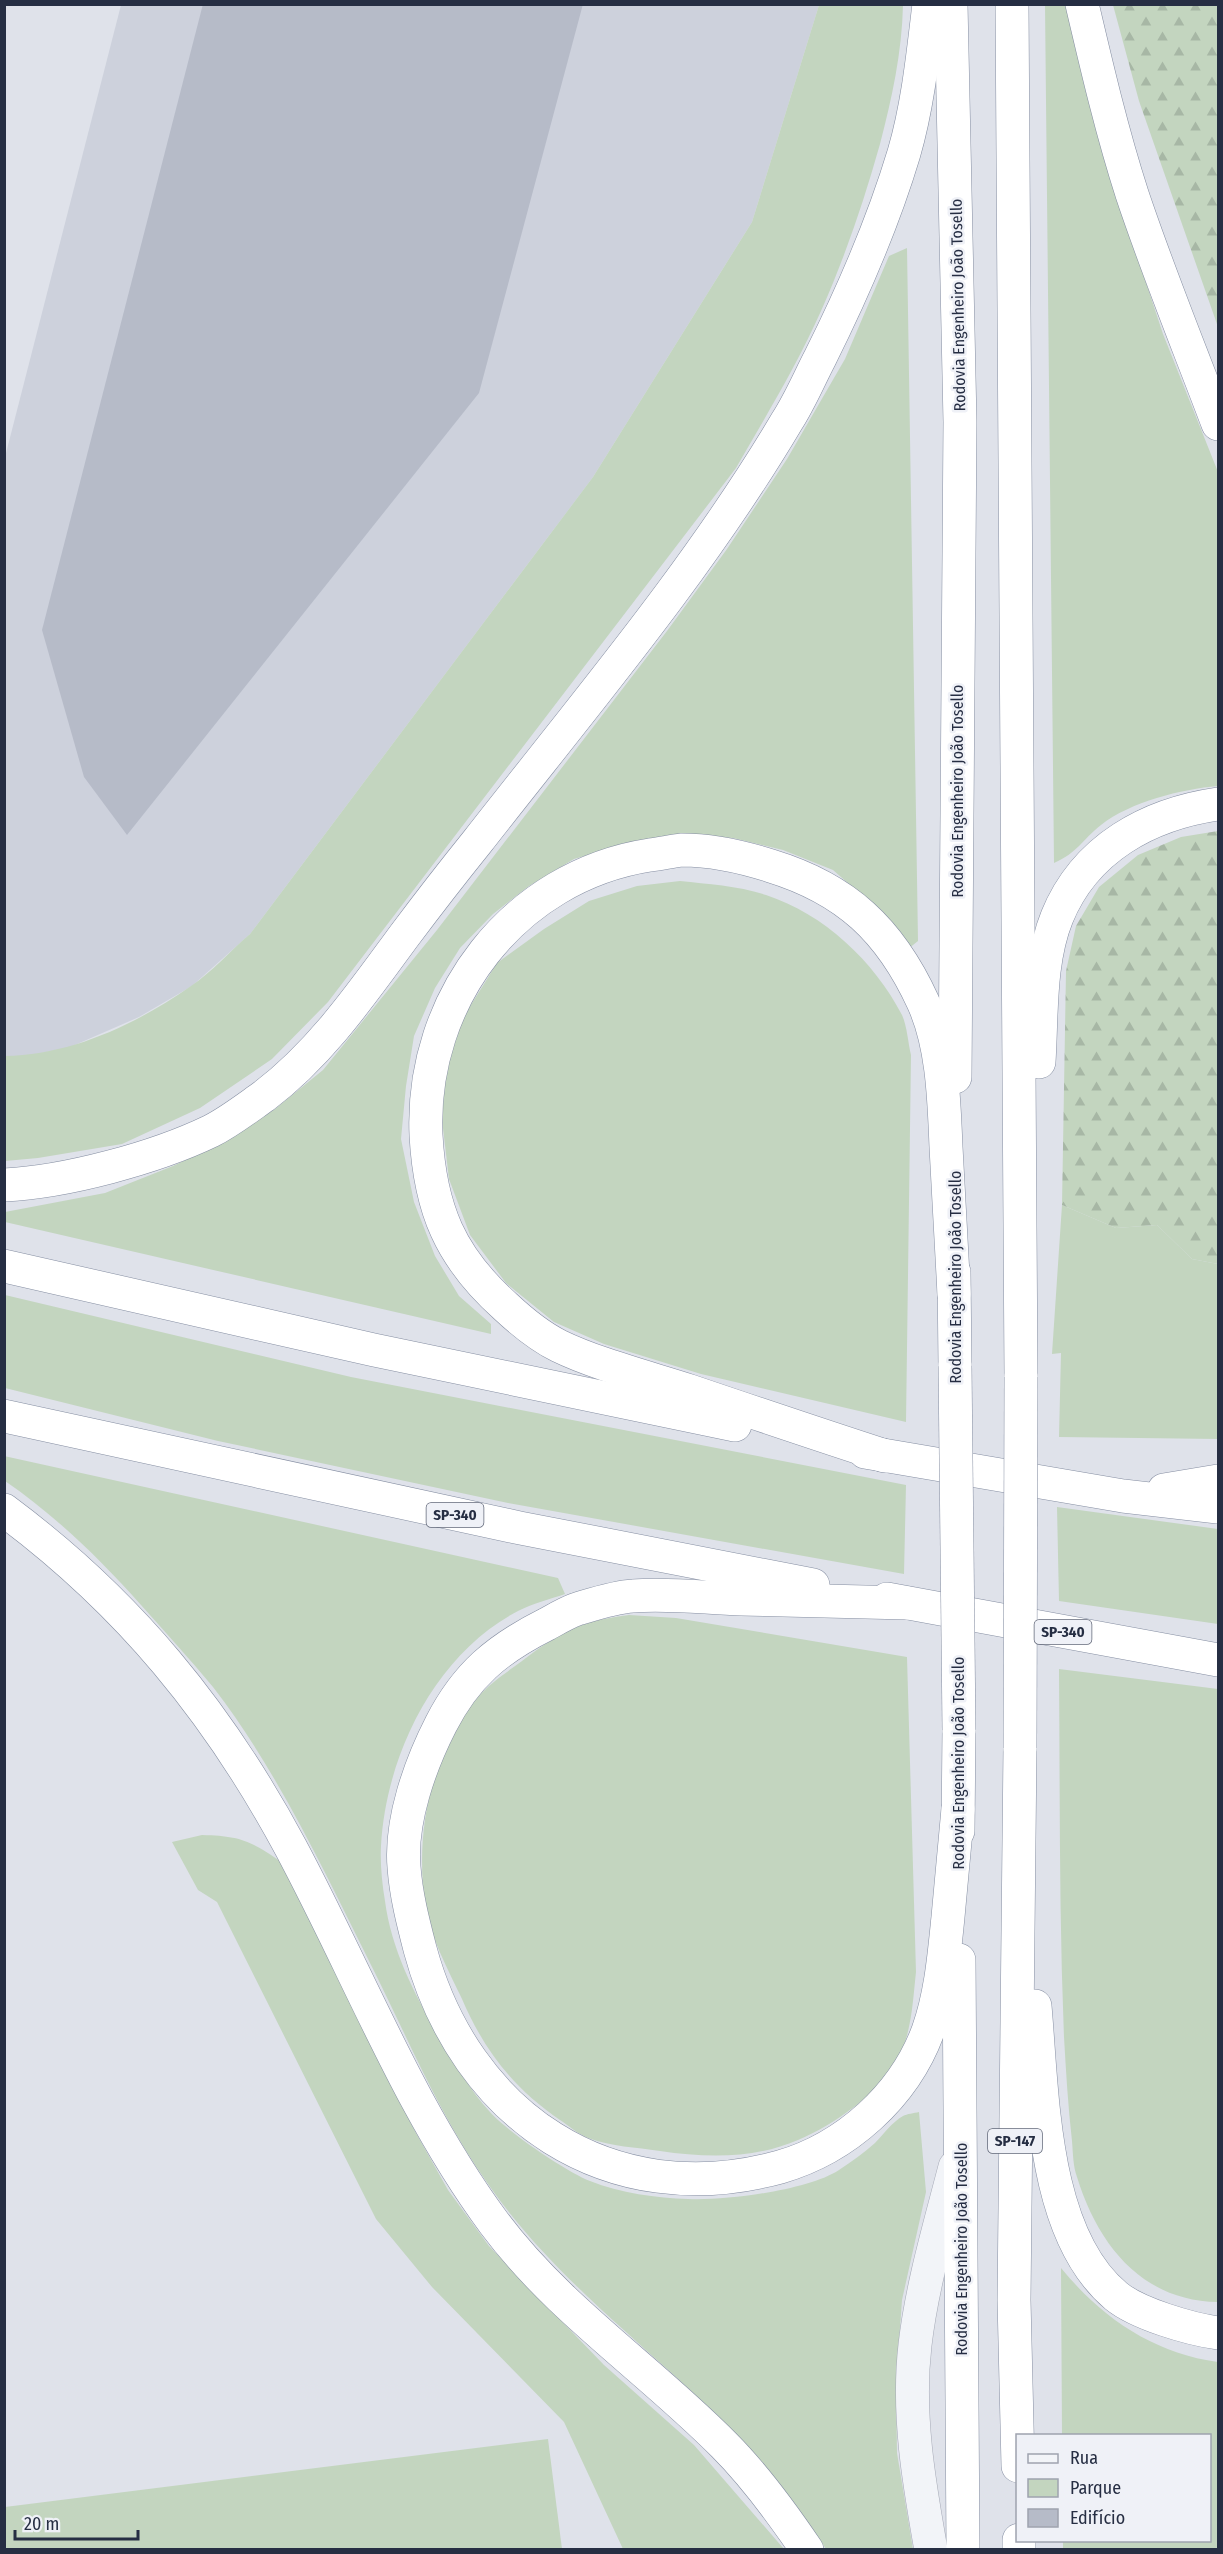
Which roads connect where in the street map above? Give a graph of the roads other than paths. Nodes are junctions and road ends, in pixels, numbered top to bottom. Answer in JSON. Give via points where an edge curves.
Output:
{"nodes":[{"id":1,"x":929,"y":4,"type":"edge"},
{"id":2,"x":951,"y":4,"type":"edge"},
{"id":3,"x":1012,"y":4,"type":"edge"},
{"id":4,"x":1082,"y":4,"type":"edge"},
{"id":5,"x":1218,"y":424,"type":"edge"},
{"id":6,"x":1218,"y":804,"type":"edge"},
{"id":7,"x":4,"y":1185,"type":"edge"},
{"id":8,"x":4,"y":1266,"type":"edge"},
{"id":9,"x":954,"y":1294,"type":"junction"},
{"id":10,"x":1021,"y":1321,"type":"junction"},
{"id":11,"x":4,"y":1416,"type":"edge"},
{"id":12,"x":885,"y":1456,"type":"junction"},
{"id":13,"x":1218,"y":1481,"type":"edge"},
{"id":14,"x":1123,"y":1496,"type":"junction"},
{"id":15,"x":1218,"y":1507,"type":"edge"},
{"id":16,"x":4,"y":1510,"type":"edge"},
{"id":17,"x":907,"y":1603,"type":"junction"},
{"id":18,"x":1218,"y":1660,"type":"edge"},
{"id":19,"x":958,"y":1809,"type":"junction"},
{"id":20,"x":1018,"y":1816,"type":"junction"},
{"id":21,"x":960,"y":2151,"type":"junction"},
{"id":22,"x":1218,"y":2333,"type":"edge"},
{"id":23,"x":1016,"y":2434,"type":"edge"},
{"id":24,"x":807,"y":2550,"type":"edge"},
{"id":25,"x":932,"y":2550,"type":"edge"},
{"id":26,"x":963,"y":2550,"type":"edge"}],
"edges":[{"from":1,"to":7,"type":"highway","via":[[905,151],[870,248],[789,419],[685,575],[362,993],[321,1044],[265,1095],[212,1130],[150,1154],[89,1171]]},
{"from":2,"to":9,"type":"highway","name":"Rodovia Engenheiro João Tosello","via":[[960,422]]},
{"from":3,"to":10,"type":"highway"},
{"from":4,"to":5,"type":"highway","via":[[1132,192]]},
{"from":6,"to":10,"type":"highway","via":[[1185,809],[1143,825],[1108,848],[1079,877],[1057,917],[1045,965]]},
{"from":8,"to":12,"type":"highway","via":[[374,1350]]},
{"from":9,"to":12,"type":"highway","via":[[942,1071],[925,1006],[897,954],[855,906],[804,876],[744,858],[682,850],[622,859],[572,879],[522,911],[483,952],[453,1000],[434,1054],[425,1114],[428,1170],[441,1222],[468,1268],[507,1308],[557,1345]]},
{"from":9,"to":19,"type":"highway","name":"Rodovia Engenheiro João Tosello","bridge":true},
{"from":10,"to":20,"type":"highway","number":"SP-147","bridge":true},
{"from":11,"to":17,"type":"highway","number":"SP-340","via":[[519,1528]]},
{"from":12,"to":14,"type":"highway"},
{"from":13,"to":14,"type":"highway"},
{"from":14,"to":15,"type":"highway"},
{"from":16,"to":24,"type":"highway","via":[[51,1545],[132,1621],[190,1688],[245,1767],[291,1848],[424,2112],[457,2171],[497,2226],[551,2288],[725,2446]]},
{"from":17,"to":18,"type":"highway","number":"SP-340"},
{"from":17,"to":19,"type":"highway","via":[[631,1596],[573,1610],[486,1661],[452,1702],[424,1755],[409,1806],[403,1864],[428,1977],[462,2050],[498,2095],[541,2132],[589,2158],[640,2175],[693,2180],[746,2176],[797,2162],[840,2139],[876,2112],[906,2075],[927,2033],[941,1983]]},
{"from":19,"to":21,"type":"highway","name":"Rodovia Engenheiro João Tosello"},
{"from":20,"to":22,"type":"highway","via":[[1045,2116],[1064,2219],[1089,2265],[1116,2296],[1188,2328]]},
{"from":20,"to":23,"type":"highway","number":"SP-147"},
{"from":21,"to":25,"type":"lane","via":[[932,2256],[915,2346],[913,2410],[918,2477]]},
{"from":21,"to":26,"type":"highway","name":"Rodovia Engenheiro João Tosello"}]}
